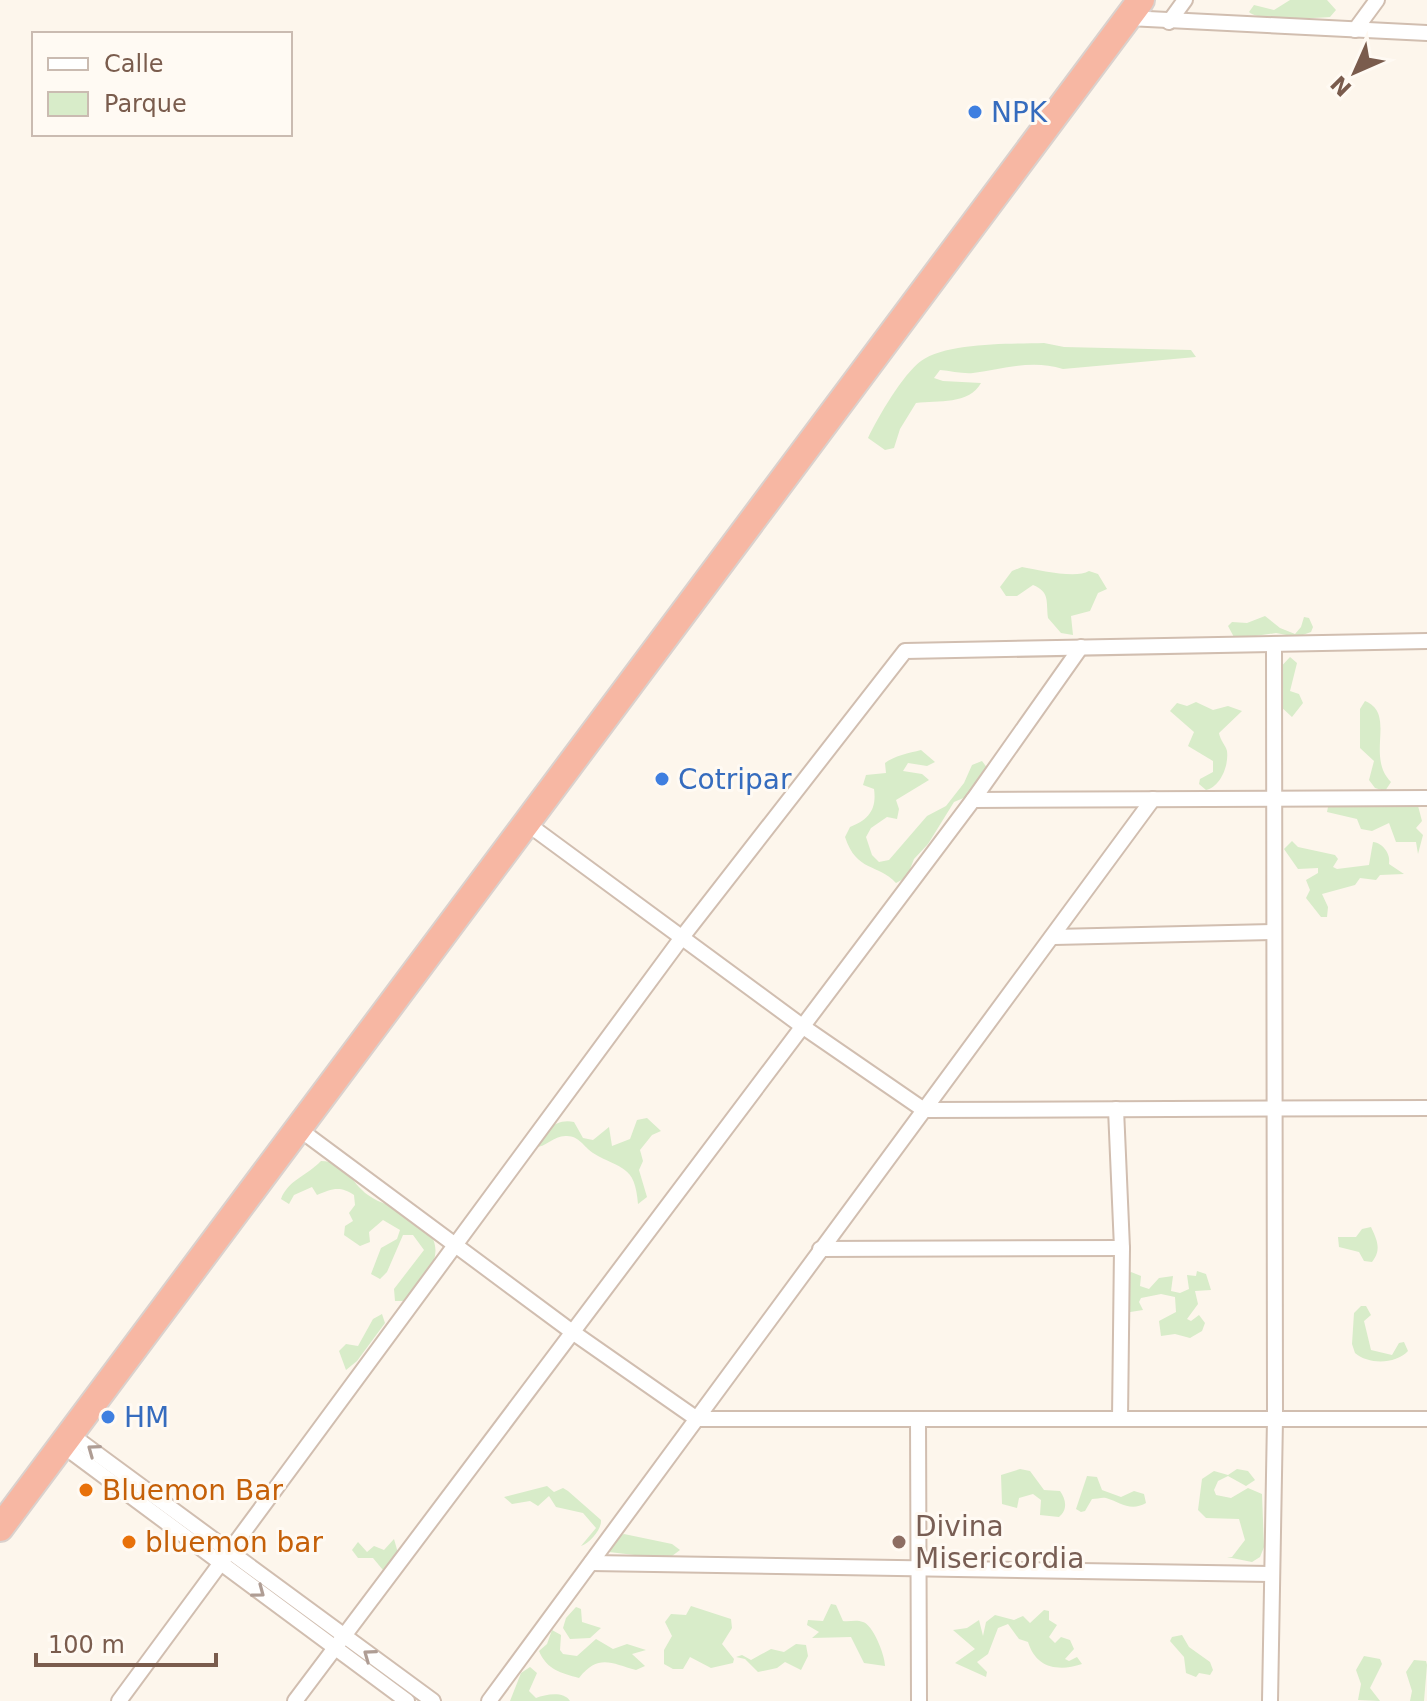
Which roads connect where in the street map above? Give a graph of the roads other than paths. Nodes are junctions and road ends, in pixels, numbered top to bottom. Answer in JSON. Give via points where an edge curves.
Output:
{"nodes":[{"id":1,"x":1185,"y":0,"type":"edge"},
{"id":2,"x":1377,"y":0,"type":"edge"},
{"id":3,"x":1135,"y":9,"type":"edge"},
{"id":4,"x":1169,"y":22,"type":"junction"},
{"id":5,"x":1355,"y":30,"type":"junction"},
{"id":6,"x":1427,"y":33,"type":"edge"},
{"id":7,"x":1427,"y":641,"type":"edge"},
{"id":8,"x":1274,"y":644,"type":"junction"},
{"id":9,"x":1081,"y":647,"type":"junction"},
{"id":10,"x":1274,"y":798,"type":"junction"},
{"id":11,"x":1427,"y":798,"type":"edge"},
{"id":12,"x":1153,"y":799,"type":"junction"},
{"id":13,"x":973,"y":800,"type":"junction"},
{"id":14,"x":525,"y":822,"type":"junction"},
{"id":15,"x":1274,"y":932,"type":"junction"},
{"id":16,"x":683,"y":936,"type":"junction"},
{"id":17,"x":1054,"y":937,"type":"junction"},
{"id":18,"x":802,"y":1026,"type":"junction"},
{"id":19,"x":1427,"y":1108,"type":"edge"},
{"id":20,"x":1116,"y":1109,"type":"junction"},
{"id":21,"x":1273,"y":1109,"type":"junction"},
{"id":22,"x":924,"y":1110,"type":"junction"},
{"id":23,"x":299,"y":1129,"type":"junction"},
{"id":24,"x":457,"y":1246,"type":"junction"},
{"id":25,"x":1122,"y":1248,"type":"junction"},
{"id":26,"x":820,"y":1249,"type":"junction"},
{"id":27,"x":571,"y":1331,"type":"junction"},
{"id":28,"x":697,"y":1419,"type":"junction"},
{"id":29,"x":918,"y":1419,"type":"junction"},
{"id":30,"x":1120,"y":1419,"type":"junction"},
{"id":31,"x":1275,"y":1419,"type":"junction"},
{"id":32,"x":1427,"y":1419,"type":"edge"},
{"id":33,"x":66,"y":1439,"type":"junction"},
{"id":34,"x":0,"y":1528,"type":"edge"},
{"id":35,"x":226,"y":1558,"type":"junction"},
{"id":36,"x":591,"y":1563,"type":"junction"},
{"id":37,"x":918,"y":1569,"type":"junction"},
{"id":38,"x":1270,"y":1574,"type":"junction"},
{"id":39,"x":339,"y":1643,"type":"junction"},
{"id":40,"x":494,"y":1698,"type":"edge"},
{"id":41,"x":119,"y":1701,"type":"edge"},
{"id":42,"x":295,"y":1701,"type":"edge"},
{"id":43,"x":407,"y":1701,"type":"edge"},
{"id":44,"x":433,"y":1701,"type":"edge"},
{"id":45,"x":919,"y":1701,"type":"edge"},
{"id":46,"x":1270,"y":1701,"type":"edge"}],
"edges":[{"from":1,"to":4,"type":"street"},
{"from":2,"to":5,"type":"street"},
{"from":3,"to":4,"type":"street"},
{"from":3,"to":14,"type":"highway"},
{"from":4,"to":5,"type":"street"},
{"from":5,"to":6,"type":"street"},
{"from":7,"to":8,"type":"street"},
{"from":8,"to":9,"type":"street"},
{"from":8,"to":10,"type":"street"},
{"from":9,"to":13,"type":"street"},
{"from":9,"to":16,"type":"street","via":[[905,651]]},
{"from":10,"to":11,"type":"street"},
{"from":10,"to":12,"type":"street"},
{"from":10,"to":15,"type":"street"},
{"from":12,"to":13,"type":"street"},
{"from":12,"to":17,"type":"street"},
{"from":13,"to":18,"type":"street"},
{"from":14,"to":16,"type":"street"},
{"from":14,"to":23,"type":"highway"},
{"from":15,"to":17,"type":"street"},
{"from":15,"to":21,"type":"street"},
{"from":16,"to":18,"type":"street"},
{"from":16,"to":24,"type":"street"},
{"from":17,"to":22,"type":"street"},
{"from":18,"to":22,"type":"street"},
{"from":18,"to":27,"type":"street"},
{"from":19,"to":21,"type":"street"},
{"from":20,"to":21,"type":"street"},
{"from":20,"to":22,"type":"street"},
{"from":20,"to":25,"type":"street"},
{"from":21,"to":31,"type":"street"},
{"from":22,"to":26,"type":"street"},
{"from":23,"to":24,"type":"street"},
{"from":23,"to":33,"type":"highway"},
{"from":24,"to":27,"type":"street"},
{"from":24,"to":35,"type":"street"},
{"from":25,"to":26,"type":"street"},
{"from":25,"to":30,"type":"street"},
{"from":26,"to":28,"type":"street"},
{"from":27,"to":28,"type":"street"},
{"from":27,"to":39,"type":"street"},
{"from":28,"to":29,"type":"street"},
{"from":28,"to":36,"type":"street"},
{"from":29,"to":30,"type":"street"},
{"from":29,"to":37,"type":"street"},
{"from":30,"to":31,"type":"street"},
{"from":31,"to":32,"type":"street"},
{"from":31,"to":38,"type":"street"},
{"from":33,"to":34,"type":"highway"},
{"from":33,"to":35,"type":"street"},
{"from":35,"to":39,"type":"street"},
{"from":35,"to":41,"type":"street"},
{"from":36,"to":37,"type":"street"},
{"from":36,"to":40,"type":"street"},
{"from":37,"to":38,"type":"street"},
{"from":37,"to":45,"type":"street"},
{"from":38,"to":46,"type":"street"},
{"from":39,"to":42,"type":"street"},
{"from":39,"to":43,"type":"street"},
{"from":44,"to":39,"type":"street","one_way":true}]}
